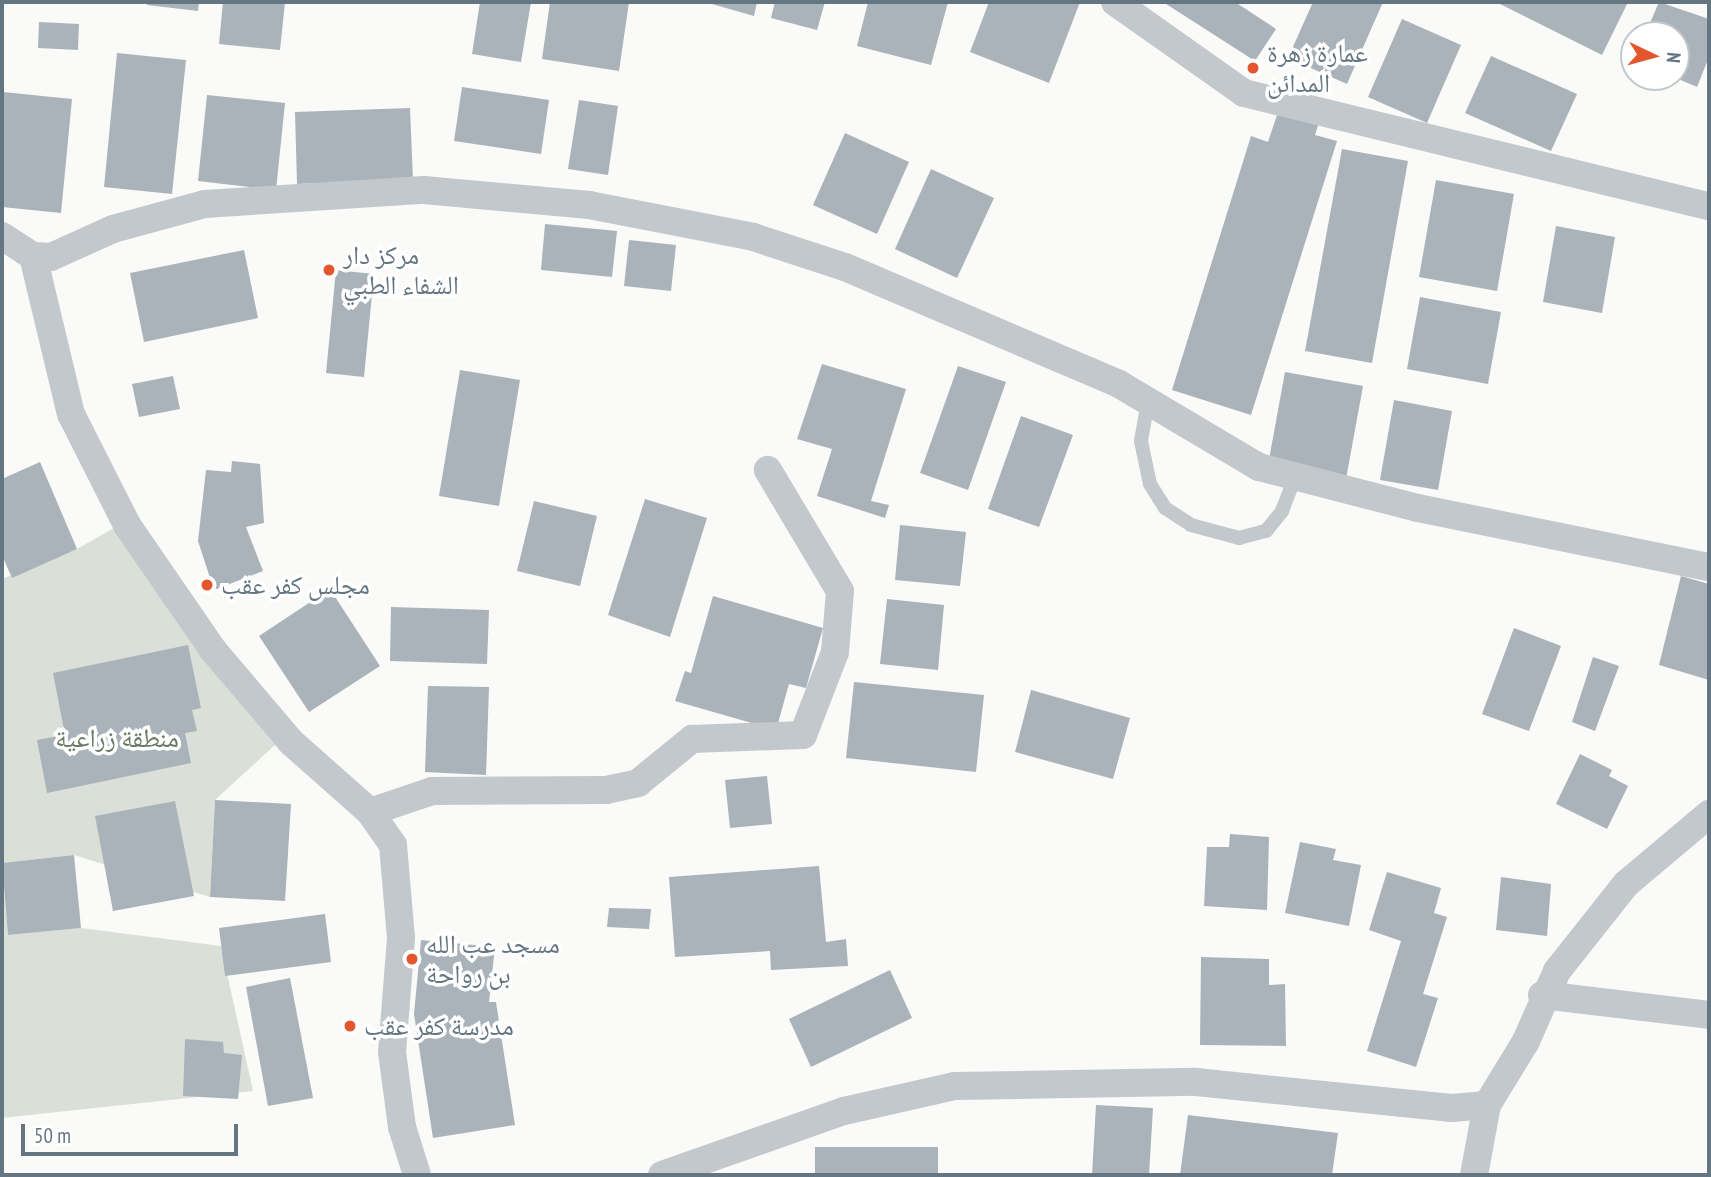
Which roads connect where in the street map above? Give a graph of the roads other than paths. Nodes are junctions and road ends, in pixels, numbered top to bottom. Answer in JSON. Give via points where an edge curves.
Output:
{"nodes":[{"id":1,"x":1115,"y":2,"type":"edge"},
{"id":2,"x":1709,"y":206,"type":"edge"},
{"id":3,"x":2,"y":236,"type":"edge"},
{"id":4,"x":33,"y":256,"type":"junction"},
{"id":5,"x":1148,"y":401,"type":"junction"},
{"id":6,"x":768,"y":470,"type":"dead end"},
{"id":7,"x":1295,"y":477,"type":"junction"},
{"id":8,"x":1709,"y":567,"type":"edge"},
{"id":9,"x":370,"y":812,"type":"junction"},
{"id":10,"x":1709,"y":814,"type":"edge"},
{"id":11,"x":1542,"y":995,"type":"junction"},
{"id":12,"x":1709,"y":1015,"type":"edge"},
{"id":13,"x":1487,"y":1105,"type":"junction"},
{"id":14,"x":417,"y":1175,"type":"edge"},
{"id":15,"x":662,"y":1175,"type":"edge"},
{"id":16,"x":1474,"y":1175,"type":"edge"}],
"edges":[{"from":1,"to":2,"type":"street","via":[[1244,93]]},
{"from":3,"to":4,"type":"street"},
{"from":4,"to":5,"type":"street","via":[[51,257],[113,229],[205,204],[424,190],[589,205],[752,237],[845,267],[1119,384]]},
{"from":4,"to":9,"type":"street","via":[[71,414],[127,526],[213,650],[256,701],[291,742]]},
{"from":5,"to":7,"type":"street","via":[[1259,467]]},
{"from":5,"to":7,"type":"lane","via":[[1141,441],[1150,484],[1165,508],[1191,525],[1239,538],[1266,531],[1282,511]]},
{"from":6,"to":9,"type":"street","via":[[841,591],[835,652],[803,735],[692,739],[638,783],[606,790],[432,791]]},
{"from":7,"to":8,"type":"street","via":[[1418,508]]},
{"from":9,"to":14,"type":"street","via":[[393,845],[401,938],[392,1052],[402,1127]]},
{"from":10,"to":11,"type":"street","via":[[1626,884]]},
{"from":11,"to":12,"type":"street"},
{"from":11,"to":13,"type":"street","via":[[1526,1041]]},
{"from":13,"to":15,"type":"street","via":[[1452,1108],[1196,1082],[955,1086],[844,1111]]},
{"from":13,"to":16,"type":"street"}]}
